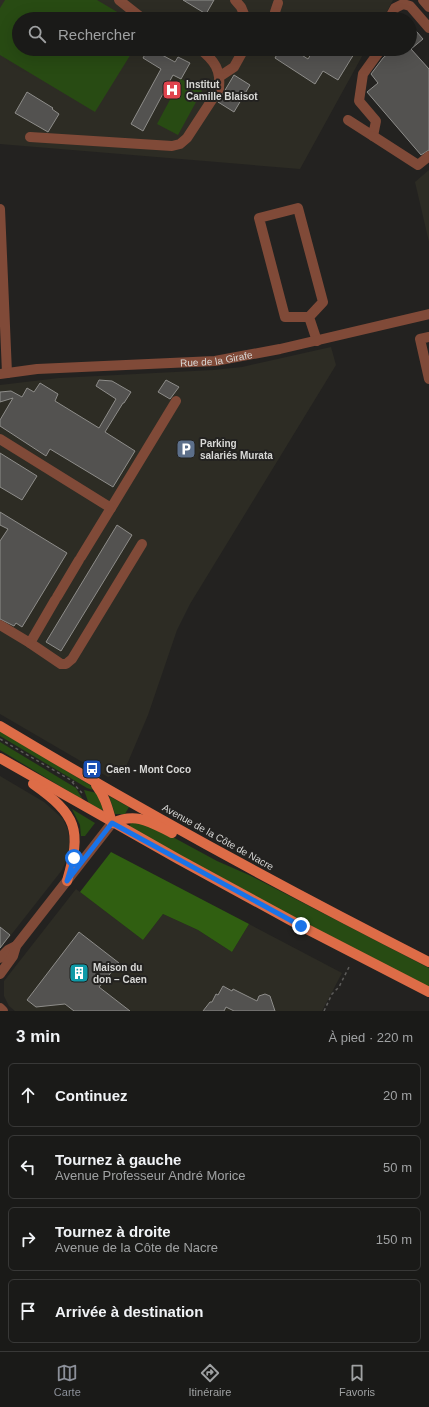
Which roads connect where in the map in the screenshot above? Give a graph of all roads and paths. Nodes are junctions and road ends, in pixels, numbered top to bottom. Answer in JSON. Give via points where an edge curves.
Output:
{"nodes":[{"id":1,"x":119,"y":0,"type":"edge"},
{"id":2,"x":234,"y":0,"type":"edge"},
{"id":3,"x":423,"y":0,"type":"edge"},
{"id":4,"x":278,"y":3,"type":"dead end"},
{"id":5,"x":429,"y":7,"type":"edge"},
{"id":6,"x":134,"y":12,"type":"edge"},
{"id":7,"x":243,"y":12,"type":"edge"},
{"id":8,"x":275,"y":12,"type":"edge"},
{"id":9,"x":393,"y":12,"type":"edge"},
{"id":10,"x":415,"y":12,"type":"edge"},
{"id":11,"x":417,"y":14,"type":"edge"},
{"id":12,"x":429,"y":28,"type":"edge"},
{"id":13,"x":209,"y":56,"type":"edge"},
{"id":14,"x":240,"y":56,"type":"edge"},
{"id":15,"x":376,"y":56,"type":"edge"},
{"id":16,"x":219,"y":77,"type":"junction"},
{"id":17,"x":348,"y":120,"type":"dead end"},
{"id":18,"x":373,"y":136,"type":"junction"},
{"id":19,"x":30,"y":137,"type":"dead end"},
{"id":20,"x":429,"y":156,"type":"edge"},
{"id":21,"x":0,"y":209,"type":"edge"},
{"id":22,"x":2,"y":295,"type":"edge"},
{"id":23,"x":429,"y":314,"type":"edge"},
{"id":24,"x":309,"y":317,"type":"junction"},
{"id":25,"x":429,"y":337,"type":"edge"},
{"id":26,"x":317,"y":341,"type":"junction"},
{"id":27,"x":4,"y":373,"type":"edge"},
{"id":28,"x":429,"y":379,"type":"edge"},
{"id":29,"x":176,"y":401,"type":"dead end"},
{"id":30,"x":0,"y":439,"type":"edge"},
{"id":31,"x":111,"y":508,"type":"junction"},
{"id":32,"x":142,"y":544,"type":"dead end"},
{"id":33,"x":0,"y":625,"type":"edge"},
{"id":34,"x":30,"y":643,"type":"junction"},
{"id":35,"x":0,"y":726,"type":"edge"},
{"id":36,"x":0,"y":739,"type":"edge"},
{"id":37,"x":0,"y":759,"type":"edge"},
{"id":38,"x":92,"y":780,"type":"junction"},
{"id":39,"x":72,"y":782,"type":"dead end"},
{"id":40,"x":112,"y":823,"type":"junction"},
{"id":41,"x":237,"y":862,"type":"junction"},
{"id":42,"x":67,"y":881,"type":"junction"},
{"id":43,"x":16,"y":946,"type":"junction"},
{"id":44,"x":0,"y":958,"type":"edge"},
{"id":45,"x":429,"y":962,"type":"edge"},
{"id":46,"x":350,"y":965,"type":"dead end"},
{"id":47,"x":0,"y":974,"type":"edge"},
{"id":48,"x":429,"y":992,"type":"edge"},
{"id":49,"x":0,"y":1008,"type":"edge"},
{"id":50,"x":3,"y":1011,"type":"edge"},
{"id":51,"x":324,"y":1011,"type":"edge"}],
"edges":[{"from":1,"to":6,"type":"street"},
{"from":2,"to":7,"type":"street"},
{"from":3,"to":5,"type":"street"},
{"from":4,"to":8,"type":"street"},
{"from":9,"to":10,"type":"street","via":[[403,4],[410,6]]},
{"from":11,"to":12,"type":"street"},
{"from":13,"to":16,"type":"street","via":[[218,68]]},
{"from":14,"to":16,"type":"street","via":[[234,67]]},
{"from":15,"to":18,"type":"street","via":[[363,74],[359,101],[376,121]]},
{"from":16,"to":19,"type":"street","via":[[219,90],[187,138],[180,144],[172,146]]},
{"from":17,"to":18,"type":"street"},
{"from":18,"to":20,"type":"street","via":[[418,166]]},
{"from":21,"to":22,"type":"street"},
{"from":22,"to":27,"type":"street"},
{"from":23,"to":26,"type":"street","name":"Rue de la Girafe"},
{"from":24,"to":24,"type":"street","via":[[322,302],[298,208],[259,218],[285,317]]},
{"from":24,"to":26,"type":"street"},
{"from":25,"to":28,"type":"street","via":[[420,339]]},
{"from":26,"to":27,"type":"street","name":"Rue de la Girafe","via":[[215,361],[68,367]]},
{"from":29,"to":31,"type":"street"},
{"from":30,"to":31,"type":"street"},
{"from":31,"to":34,"type":"street"},
{"from":32,"to":34,"type":"street","via":[[72,659],[66,664],[61,664]]},
{"from":33,"to":34,"type":"street"},
{"from":35,"to":38,"type":"main road","name":"Avenue de la Côte de Nacre"},
{"from":36,"to":39,"type":"path"},
{"from":37,"to":40,"type":"main road"},
{"from":37,"to":42,"type":"main road","via":[[57,803],[69,817],[74,828],[75,840],[74,858]]},
{"from":38,"to":40,"type":"main road","via":[[101,791]]},
{"from":38,"to":41,"type":"main road","name":"Avenue de la Côte de Nacre"},
{"from":40,"to":41,"type":"main road","via":[[130,817],[145,819],[210,855]]},
{"from":40,"to":42,"type":"street"},
{"from":40,"to":48,"type":"main road"},
{"from":41,"to":45,"type":"main road","name":"Avenue de la Côte de Nacre"},
{"from":42,"to":43,"type":"street"},
{"from":43,"to":44,"type":"street"},
{"from":43,"to":47,"type":"street","via":[[13,956]]},
{"from":46,"to":51,"type":"path"},
{"from":49,"to":50,"type":"street"}]}
